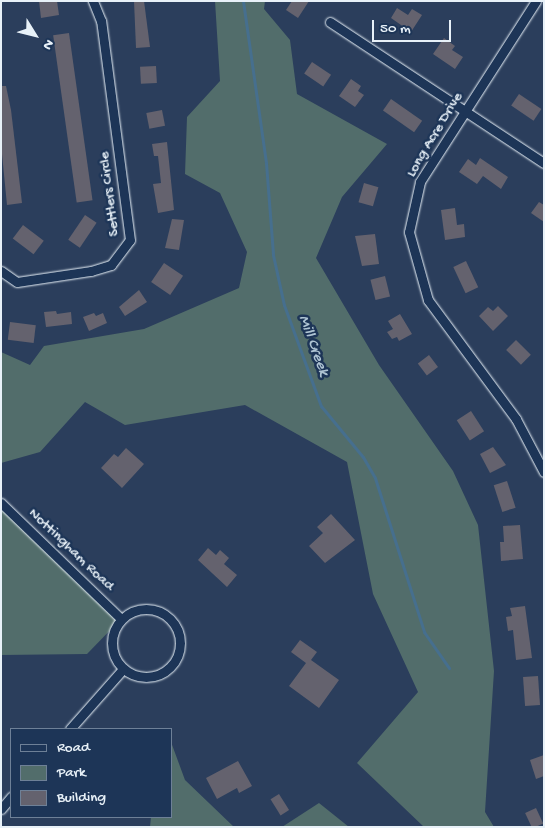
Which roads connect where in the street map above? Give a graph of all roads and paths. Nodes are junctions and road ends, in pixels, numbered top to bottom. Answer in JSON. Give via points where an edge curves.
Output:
{"nodes":[{"id":1,"x":93,"y":1,"type":"edge"},
{"id":2,"x":536,"y":1,"type":"edge"},
{"id":3,"x":330,"y":22,"type":"dead end"},
{"id":4,"x":465,"y":111,"type":"junction"},
{"id":5,"x":544,"y":163,"type":"edge"},
{"id":6,"x":1,"y":271,"type":"edge"},
{"id":7,"x":544,"y":472,"type":"edge"},
{"id":8,"x":1,"y":503,"type":"edge"},
{"id":9,"x":122,"y":619,"type":"junction"},
{"id":10,"x":123,"y":669,"type":"junction"},
{"id":11,"x":71,"y":728,"type":"edge"},
{"id":12,"x":10,"y":798,"type":"edge"},
{"id":13,"x":1,"y":809,"type":"edge"}],
"edges":[{"from":1,"to":6,"type":"street","name":"Settlers Circle","via":[[101,21],[130,240],[111,265],[92,271],[17,282]]},
{"from":2,"to":4,"type":"street","name":"Long Acre Drive"},
{"from":3,"to":4,"type":"street"},
{"from":4,"to":5,"type":"street"},
{"from":4,"to":7,"type":"street","name":"Long Acre Drive","via":[[420,182],[409,232],[428,300],[516,419]]},
{"from":8,"to":9,"type":"street","name":"Nottingham Road"},
{"from":9,"to":10,"type":"street","via":[[113,632],[114,655]]},
{"from":9,"to":10,"type":"street","via":[[139,610],[159,611],[173,622],[180,640],[178,657],[166,671],[150,677],[137,677]]},
{"from":10,"to":11,"type":"street"},
{"from":12,"to":13,"type":"street"}]}
